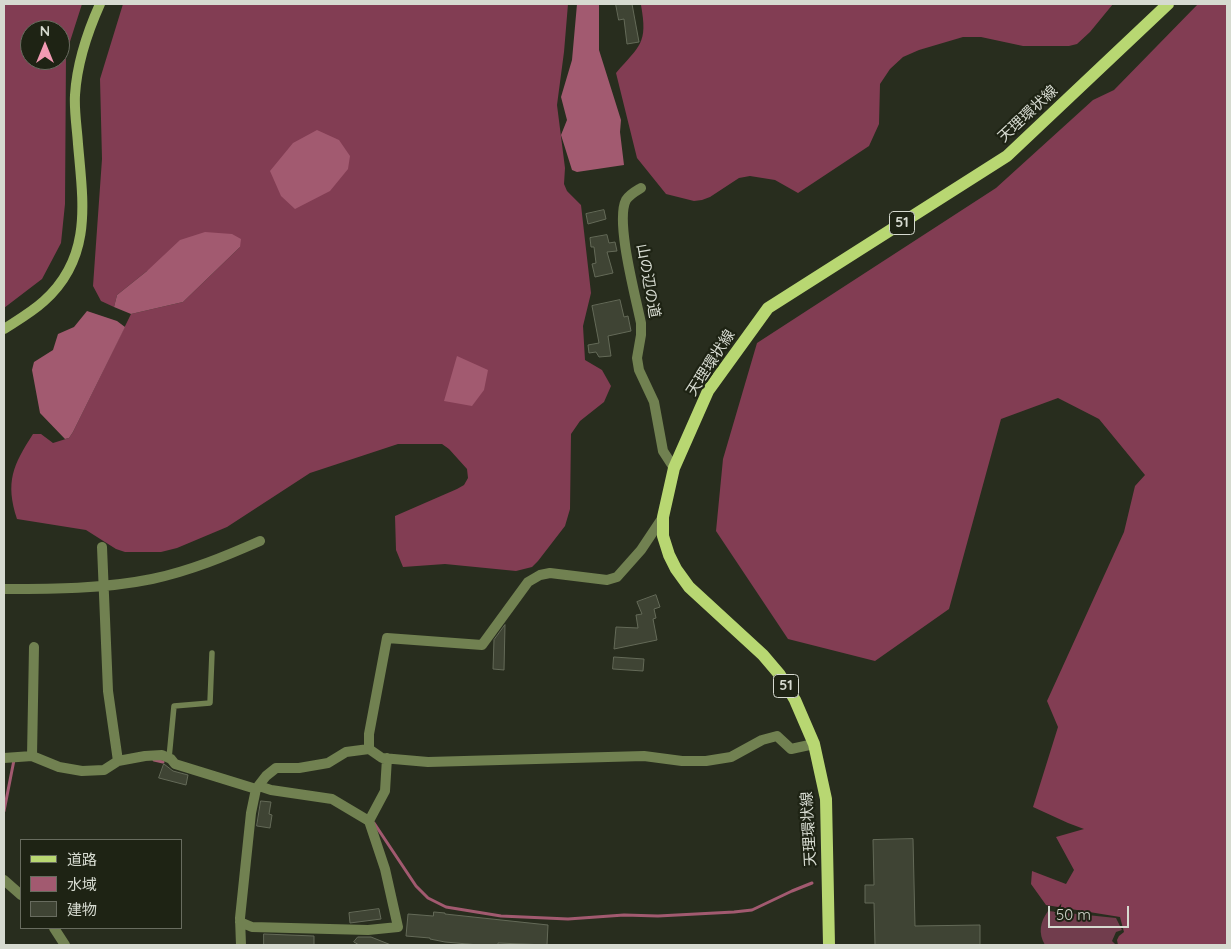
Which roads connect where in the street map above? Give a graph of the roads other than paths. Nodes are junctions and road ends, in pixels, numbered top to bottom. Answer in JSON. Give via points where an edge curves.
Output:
{"nodes":[{"id":1,"x":100,"y":4,"type":"edge"},
{"id":2,"x":1168,"y":4,"type":"edge"},
{"id":3,"x":641,"y":188,"type":"dead end"},
{"id":4,"x":4,"y":329,"type":"edge"},
{"id":5,"x":674,"y":468,"type":"junction"},
{"id":6,"x":663,"y":517,"type":"junction"},
{"id":7,"x":260,"y":541,"type":"dead end"},
{"id":8,"x":102,"y":547,"type":"dead end"},
{"id":9,"x":104,"y":586,"type":"junction"},
{"id":10,"x":4,"y":589,"type":"edge"},
{"id":11,"x":34,"y":647,"type":"dead end"},
{"id":12,"x":212,"y":653,"type":"dead end"},
{"id":13,"x":814,"y":744,"type":"junction"},
{"id":14,"x":369,"y":749,"type":"junction"},
{"id":15,"x":32,"y":756,"type":"junction"},
{"id":16,"x":4,"y":758,"type":"edge"},
{"id":17,"x":169,"y":758,"type":"junction"},
{"id":18,"x":386,"y":758,"type":"junction"},
{"id":19,"x":118,"y":761,"type":"junction"},
{"id":20,"x":257,"y":788,"type":"junction"},
{"id":21,"x":369,"y":821,"type":"junction"},
{"id":22,"x":4,"y":880,"type":"edge"},
{"id":23,"x":20,"y":894,"type":"edge"},
{"id":24,"x":240,"y":922,"type":"junction"},
{"id":25,"x":55,"y":929,"type":"edge"},
{"id":26,"x":65,"y":945,"type":"edge"},
{"id":27,"x":241,"y":945,"type":"edge"},
{"id":28,"x":828,"y":945,"type":"edge"}],
"edges":[{"from":1,"to":4,"type":"street","via":[[79,60],[75,96],[84,210],[74,262],[45,300]]},
{"from":2,"to":5,"type":"main road","name":"天理環状線","number":"51","via":[[1007,156],[768,308],[708,391]]},
{"from":3,"to":5,"type":"street","name":"山の辺の道","via":[[626,201],[623,228],[641,323],[637,358],[654,402],[663,451]]},
{"from":5,"to":6,"type":"main road","name":"天理環状線","number":"51"},
{"from":6,"to":13,"type":"main road","name":"天理環状線","number":"51","via":[[663,536],[676,570],[689,587],[764,655],[795,700]]},
{"from":6,"to":14,"type":"street","via":[[641,550],[617,577],[607,580],[550,573],[528,582],[482,645],[387,638]]},
{"from":7,"to":9,"type":"street","via":[[215,560],[153,578]]},
{"from":8,"to":9,"type":"street"},
{"from":9,"to":10,"type":"street"},
{"from":9,"to":19,"type":"street","via":[[108,691]]},
{"from":11,"to":15,"type":"street"},
{"from":12,"to":17,"type":"lane","via":[[210,704],[174,706]]},
{"from":13,"to":18,"type":"street","via":[[791,749],[777,736],[762,740],[731,757],[682,761],[644,756],[428,762]]},
{"from":13,"to":28,"type":"main road","name":"天理環状線","number":"51","via":[[826,799]]},
{"from":14,"to":18,"type":"street"},
{"from":14,"to":20,"type":"street","via":[[346,752],[328,763],[276,768]]},
{"from":15,"to":16,"type":"street"},
{"from":15,"to":19,"type":"street","via":[[59,767],[82,771],[104,770]]},
{"from":17,"to":19,"type":"street","via":[[162,755]]},
{"from":17,"to":20,"type":"street","via":[[175,764]]},
{"from":18,"to":21,"type":"street","via":[[385,791]]},
{"from":20,"to":21,"type":"street","via":[[332,798]]},
{"from":20,"to":24,"type":"street","via":[[250,813]]},
{"from":21,"to":24,"type":"street","via":[[385,869],[398,927],[368,930],[252,927]]},
{"from":22,"to":23,"type":"street"},
{"from":24,"to":27,"type":"street"},
{"from":25,"to":26,"type":"street"}]}
